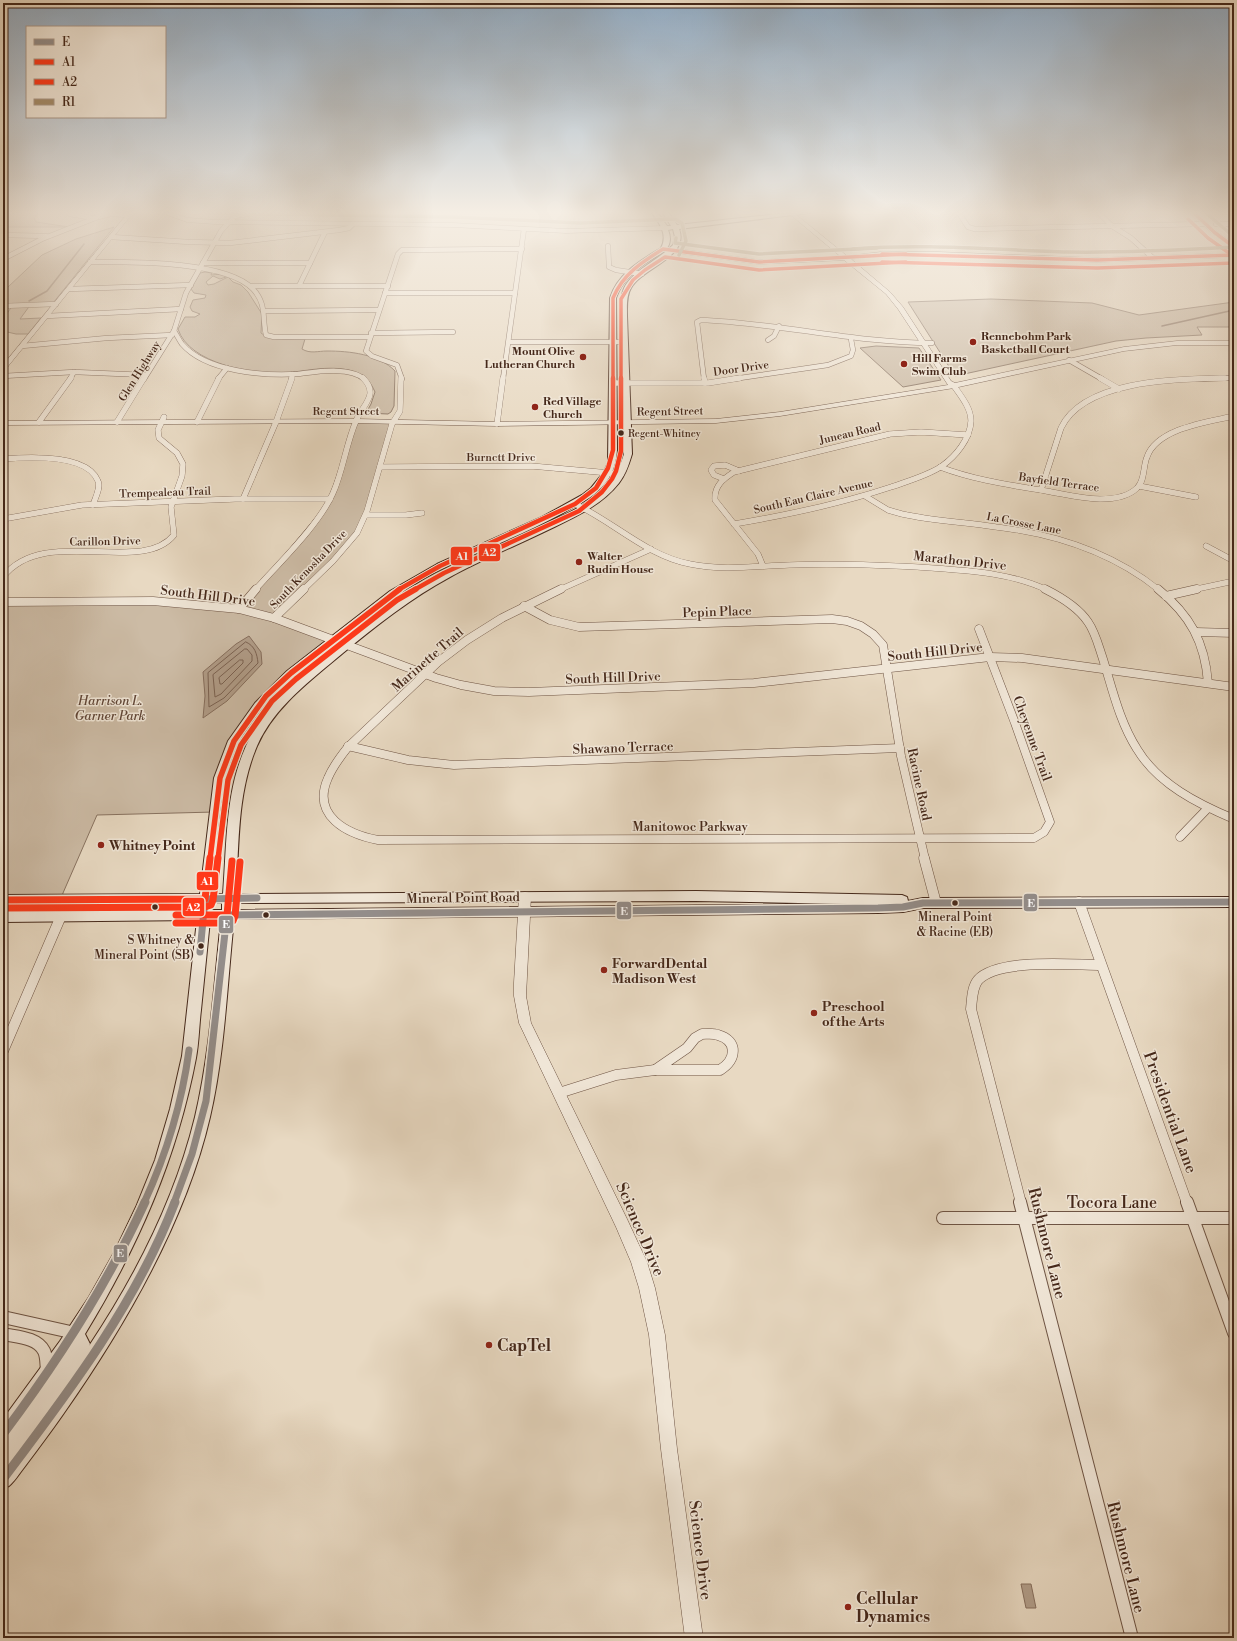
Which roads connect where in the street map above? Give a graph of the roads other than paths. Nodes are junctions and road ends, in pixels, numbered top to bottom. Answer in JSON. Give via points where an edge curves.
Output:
{"nodes":[{"id":1,"x":69,"y":289,"type":"edge"},
{"id":2,"x":189,"y":290,"type":"edge"},
{"id":3,"x":253,"y":290,"type":"edge"},
{"id":4,"x":386,"y":290,"type":"edge"},
{"id":5,"x":516,"y":290,"type":"edge"},
{"id":6,"x":616,"y":290,"type":"edge"},
{"id":7,"x":627,"y":290,"type":"edge"},
{"id":8,"x":884,"y":290,"type":"edge"},
{"id":9,"x":891,"y":290,"type":"edge"},
{"id":10,"x":385,"y":293,"type":"junction"},
{"id":11,"x":515,"y":293,"type":"junction"},
{"id":12,"x":56,"y":304,"type":"junction"},
{"id":13,"x":3,"y":306,"type":"edge"},
{"id":14,"x":181,"y":309,"type":"junction"},
{"id":15,"x":379,"y":310,"type":"junction"},
{"id":16,"x":264,"y":311,"type":"junction"},
{"id":17,"x":47,"y":316,"type":"junction"},
{"id":18,"x":779,"y":326,"type":"junction"},
{"id":19,"x":453,"y":332,"type":"dead end"},
{"id":20,"x":173,"y":333,"type":"junction"},
{"id":21,"x":370,"y":335,"type":"junction"},
{"id":22,"x":851,"y":338,"type":"junction"},
{"id":23,"x":1234,"y":339,"type":"edge"},
{"id":24,"x":768,"y":340,"type":"dead end"},
{"id":25,"x":508,"y":342,"type":"junction"},
{"id":26,"x":612,"y":342,"type":"junction"},
{"id":27,"x":626,"y":342,"type":"junction"},
{"id":28,"x":932,"y":343,"type":"junction"},
{"id":29,"x":1234,"y":343,"type":"edge"},
{"id":30,"x":924,"y":344,"type":"junction"},
{"id":31,"x":22,"y":346,"type":"junction"},
{"id":32,"x":1066,"y":358,"type":"junction"},
{"id":33,"x":946,"y":366,"type":"dead end"},
{"id":34,"x":227,"y":368,"type":"junction"},
{"id":35,"x":3,"y":369,"type":"edge"},
{"id":36,"x":74,"y":372,"type":"junction"},
{"id":37,"x":293,"y":374,"type":"junction"},
{"id":38,"x":146,"y":375,"type":"junction"},
{"id":39,"x":3,"y":376,"type":"edge"},
{"id":40,"x":1234,"y":378,"type":"edge"},
{"id":41,"x":953,"y":381,"type":"junction"},
{"id":42,"x":612,"y":383,"type":"junction"},
{"id":43,"x":626,"y":383,"type":"junction"},
{"id":44,"x":705,"y":383,"type":"junction"},
{"id":45,"x":1119,"y":389,"type":"junction"},
{"id":46,"x":1234,"y":416,"type":"edge"},
{"id":47,"x":3,"y":419,"type":"edge"},
{"id":48,"x":276,"y":419,"type":"junction"},
{"id":49,"x":357,"y":419,"type":"junction"},
{"id":50,"x":396,"y":419,"type":"junction"},
{"id":51,"x":118,"y":420,"type":"junction"},
{"id":52,"x":162,"y":420,"type":"junction"},
{"id":53,"x":198,"y":420,"type":"junction"},
{"id":54,"x":40,"y":421,"type":"junction"},
{"id":55,"x":612,"y":421,"type":"junction"},
{"id":56,"x":626,"y":421,"type":"junction"},
{"id":57,"x":3,"y":422,"type":"edge"},
{"id":58,"x":497,"y":422,"type":"junction"},
{"id":59,"x":968,"y":435,"type":"junction"},
{"id":60,"x":3,"y":458,"type":"edge"},
{"id":61,"x":380,"y":467,"type":"junction"},
{"id":62,"x":940,"y":467,"type":"junction"},
{"id":63,"x":739,"y":471,"type":"junction"},
{"id":64,"x":608,"y":473,"type":"junction"},
{"id":65,"x":621,"y":474,"type":"junction"},
{"id":66,"x":724,"y":479,"type":"junction"},
{"id":67,"x":1139,"y":486,"type":"junction"},
{"id":68,"x":1041,"y":490,"type":"junction"},
{"id":69,"x":865,"y":496,"type":"junction"},
{"id":70,"x":1196,"y":497,"type":"dead end"},
{"id":71,"x":243,"y":499,"type":"junction"},
{"id":72,"x":330,"y":499,"type":"junction"},
{"id":73,"x":173,"y":502,"type":"junction"},
{"id":74,"x":575,"y":504,"type":"junction"},
{"id":75,"x":93,"y":505,"type":"junction"},
{"id":76,"x":585,"y":508,"type":"junction"},
{"id":77,"x":422,"y":513,"type":"dead end"},
{"id":78,"x":366,"y":515,"type":"junction"},
{"id":79,"x":3,"y":519,"type":"edge"},
{"id":80,"x":734,"y":524,"type":"junction"},
{"id":81,"x":1206,"y":546,"type":"dead end"},
{"id":82,"x":651,"y":549,"type":"junction"},
{"id":83,"x":1234,"y":561,"type":"edge"},
{"id":84,"x":762,"y":566,"type":"junction"},
{"id":85,"x":3,"y":577,"type":"edge"},
{"id":86,"x":1234,"y":581,"type":"edge"},
{"id":87,"x":1166,"y":596,"type":"junction"},
{"id":88,"x":3,"y":602,"type":"edge"},
{"id":89,"x":524,"y":606,"type":"junction"},
{"id":90,"x":239,"y":609,"type":"junction"},
{"id":91,"x":274,"y":618,"type":"junction"},
{"id":92,"x":979,"y":629,"type":"dead end"},
{"id":93,"x":1196,"y":632,"type":"junction"},
{"id":94,"x":1234,"y":633,"type":"edge"},
{"id":95,"x":334,"y":640,"type":"junction"},
{"id":96,"x":348,"y":644,"type":"junction"},
{"id":97,"x":990,"y":657,"type":"junction"},
{"id":98,"x":887,"y":668,"type":"junction"},
{"id":99,"x":1106,"y":669,"type":"junction"},
{"id":100,"x":426,"y":674,"type":"junction"},
{"id":101,"x":1208,"y":683,"type":"junction"},
{"id":102,"x":1234,"y":686,"type":"edge"},
{"id":103,"x":348,"y":746,"type":"junction"},
{"id":104,"x":900,"y":748,"type":"junction"},
{"id":105,"x":1208,"y":808,"type":"junction"},
{"id":106,"x":1234,"y":819,"type":"edge"},
{"id":107,"x":333,"y":820,"type":"joint"},
{"id":108,"x":1048,"y":828,"type":"joint"},
{"id":109,"x":1180,"y":836,"type":"dead end"},
{"id":110,"x":919,"y":838,"type":"junction"},
{"id":111,"x":525,"y":896,"type":"junction"},
{"id":112,"x":205,"y":899,"type":"junction"},
{"id":113,"x":229,"y":899,"type":"junction"},
{"id":114,"x":3,"y":900,"type":"edge"},
{"id":115,"x":1080,"y":902,"type":"junction"},
{"id":116,"x":1234,"y":902,"type":"edge"},
{"id":117,"x":923,"y":903,"type":"junction"},
{"id":118,"x":936,"y":903,"type":"junction"},
{"id":119,"x":524,"y":912,"type":"junction"},
{"id":120,"x":204,"y":915,"type":"junction"},
{"id":121,"x":227,"y":915,"type":"junction"},
{"id":122,"x":61,"y":916,"type":"junction"},
{"id":123,"x":3,"y":917,"type":"edge"},
{"id":124,"x":1101,"y":965,"type":"junction"},
{"id":125,"x":3,"y":1051,"type":"edge"},
{"id":126,"x":655,"y":1070,"type":"junction"},
{"id":127,"x":559,"y":1094,"type":"junction"},
{"id":128,"x":1192,"y":1217,"type":"junction"},
{"id":129,"x":943,"y":1218,"type":"dead end"},
{"id":130,"x":1026,"y":1218,"type":"junction"},
{"id":131,"x":1234,"y":1218,"type":"edge"},
{"id":132,"x":3,"y":1317,"type":"edge"},
{"id":133,"x":75,"y":1333,"type":"junction"},
{"id":134,"x":1234,"y":1333,"type":"edge"},
{"id":135,"x":3,"y":1334,"type":"edge"},
{"id":136,"x":47,"y":1374,"type":"junction"},
{"id":137,"x":3,"y":1434,"type":"edge"},
{"id":138,"x":3,"y":1475,"type":"edge"},
{"id":139,"x":3,"y":1479,"type":"edge"},
{"id":140,"x":694,"y":1638,"type":"edge"},
{"id":141,"x":1132,"y":1638,"type":"edge"}],
"edges":[{"from":1,"to":12,"type":"street"},
{"from":2,"to":14,"type":"street","name":"Glen Highway"},
{"from":3,"to":16,"type":"street"},
{"from":4,"to":10,"type":"street"},
{"from":5,"to":11,"type":"street"},
{"from":6,"to":26,"type":"main road"},
{"from":7,"to":27,"type":"main road","via":[[624,316]]},
{"from":8,"to":30,"type":"street","via":[[902,308]]},
{"from":9,"to":28,"type":"street","via":[[900,297]]},
{"from":10,"to":11,"type":"street"},
{"from":10,"to":15,"type":"street"},
{"from":11,"to":25,"type":"street"},
{"from":12,"to":13,"type":"street"},
{"from":12,"to":17,"type":"street"},
{"from":14,"to":17,"type":"street"},
{"from":14,"to":20,"type":"street","name":"Glen Highway"},
{"from":15,"to":16,"type":"street"},
{"from":15,"to":21,"type":"street"},
{"from":16,"to":21,"type":"street","via":[[266,334],[274,337]]},
{"from":17,"to":31,"type":"street"},
{"from":18,"to":22,"type":"street"},
{"from":18,"to":24,"type":"street","via":[[774,336]]},
{"from":18,"to":44,"type":"street","via":[[744,321],[698,320]]},
{"from":19,"to":21,"type":"street"},
{"from":20,"to":31,"type":"street"},
{"from":20,"to":34,"type":"street","name":"South Kenosha Drive","via":[[195,355]]},
{"from":20,"to":38,"type":"street","name":"Glen Highway"},
{"from":21,"to":50,"type":"street","name":"South Kenosha Drive","via":[[366,351],[389,361],[402,372],[401,402]]},
{"from":22,"to":30,"type":"street","via":[[885,343]]},
{"from":22,"to":44,"type":"street","name":"Door Drive","via":[[852,356],[839,362]]},
{"from":23,"to":32,"type":"street","name":"Regent Street","via":[[1141,342]]},
{"from":25,"to":26,"type":"street"},
{"from":25,"to":58,"type":"street"},
{"from":26,"to":27,"type":"street"},
{"from":26,"to":42,"type":"main road"},
{"from":27,"to":43,"type":"main road"},
{"from":28,"to":30,"type":"street"},
{"from":28,"to":33,"type":"street"},
{"from":29,"to":32,"type":"street","name":"Regent Street","via":[[1145,346]]},
{"from":30,"to":41,"type":"street"},
{"from":31,"to":35,"type":"street"},
{"from":32,"to":41,"type":"street","name":"Regent Street"},
{"from":32,"to":45,"type":"street"},
{"from":34,"to":37,"type":"street","name":"South Kenosha Drive"},
{"from":34,"to":53,"type":"street","via":[[220,376]]},
{"from":36,"to":38,"type":"street"},
{"from":36,"to":39,"type":"street"},
{"from":36,"to":54,"type":"street"},
{"from":37,"to":48,"type":"street"},
{"from":37,"to":49,"type":"street","name":"South Kenosha Drive","via":[[332,371],[360,376],[368,383],[370,393],[368,403]]},
{"from":38,"to":51,"type":"street","name":"Glen Highway"},
{"from":40,"to":45,"type":"street","via":[[1156,383]]},
{"from":41,"to":56,"type":"street","name":"Regent Street","via":[[753,418],[705,422]]},
{"from":41,"to":59,"type":"street","name":"South Eau Claire Avenue","via":[[970,415]]},
{"from":42,"to":43,"type":"street","name":"Door Drive"},
{"from":42,"to":55,"type":"main road"},
{"from":43,"to":44,"type":"street","name":"Door Drive"},
{"from":43,"to":56,"type":"main road"},
{"from":45,"to":68,"type":"street","via":[[1092,399],[1075,409],[1067,418]]},
{"from":46,"to":67,"type":"street","via":[[1181,430],[1159,440],[1145,460]]},
{"from":47,"to":54,"type":"street","name":"Regent Street"},
{"from":48,"to":49,"type":"street","name":"Regent Street"},
{"from":48,"to":53,"type":"street","name":"Regent Street"},
{"from":48,"to":71,"type":"street"},
{"from":49,"to":50,"type":"street","name":"Regent Street"},
{"from":49,"to":72,"type":"street","name":"South Kenosha Drive"},
{"from":50,"to":58,"type":"street","name":"Regent Street"},
{"from":50,"to":61,"type":"street","name":"South Kenosha Drive"},
{"from":51,"to":52,"type":"street","name":"Regent Street"},
{"from":51,"to":54,"type":"street","name":"Regent Street"},
{"from":52,"to":53,"type":"street","name":"Regent Street"},
{"from":52,"to":73,"type":"street","name":"Carillon Drive","via":[[158,430],[160,438],[178,453],[183,462],[183,471]]},
{"from":54,"to":57,"type":"street","name":"Regent Street"},
{"from":55,"to":56,"type":"street","name":"Regent Street"},
{"from":55,"to":58,"type":"street","name":"Regent Street"},
{"from":55,"to":64,"type":"main road","via":[[612,463]]},
{"from":56,"to":65,"type":"main road","via":[[628,454]]},
{"from":59,"to":62,"type":"street","name":"South Eau Claire Avenue","via":[[958,451]]},
{"from":59,"to":63,"type":"street","name":"Juneau Road","via":[[921,432],[890,434]]},
{"from":60,"to":75,"type":"street","via":[[56,459],[82,467],[98,481],[98,491]]},
{"from":61,"to":64,"type":"street","name":"Burnett Drive","via":[[530,466]]},
{"from":61,"to":78,"type":"street","name":"South Kenosha Drive"},
{"from":62,"to":68,"type":"street","name":"Bayfield Terrace","via":[[991,482]]},
{"from":62,"to":69,"type":"street","name":"South Eau Claire Avenue"},
{"from":63,"to":66,"type":"street","name":"Juneau Road"},
{"from":63,"to":66,"type":"street","via":[[725,465],[714,466],[710,470],[715,476]]},
{"from":64,"to":65,"type":"street","name":"Burnett Drive"},
{"from":64,"to":74,"type":"main road","via":[[594,490]]},
{"from":65,"to":76,"type":"main road","via":[[612,487]]},
{"from":66,"to":80,"type":"street","via":[[716,488],[715,500]]},
{"from":67,"to":68,"type":"street","name":"Bayfield Terrace","via":[[1124,496],[1101,499]]},
{"from":67,"to":70,"type":"street"},
{"from":69,"to":80,"type":"street","name":"South Eau Claire Avenue"},
{"from":69,"to":87,"type":"street","name":"La Crosse Lane","via":[[898,513],[1013,529],[1069,543],[1102,555],[1129,569]]},
{"from":71,"to":72,"type":"street","name":"Trempealeau Trail"},
{"from":71,"to":73,"type":"street","name":"Trempealeau Trail"},
{"from":72,"to":90,"type":"street","name":"South Kenosha Drive","via":[[317,520]]},
{"from":73,"to":75,"type":"street","name":"Trempealeau Trail"},
{"from":73,"to":85,"type":"street","name":"Carillon Drive","via":[[171,516],[174,535],[164,545],[140,551],[47,552],[18,563]]},
{"from":74,"to":76,"type":"street","name":"Marathon Drive"},
{"from":74,"to":95,"type":"main road","via":[[440,566],[393,593]]},
{"from":75,"to":79,"type":"street","name":"Trempealeau Trail","via":[[60,508]]},
{"from":76,"to":82,"type":"street","name":"Marathon Drive"},
{"from":76,"to":96,"type":"main road","via":[[442,577],[387,612]]},
{"from":77,"to":78,"type":"street"},
{"from":78,"to":91,"type":"street","name":"South Kenosha Drive","via":[[350,543]]},
{"from":80,"to":84,"type":"street","via":[[758,554]]},
{"from":81,"to":83,"type":"street"},
{"from":82,"to":84,"type":"street","name":"Marathon Drive","via":[[672,560],[688,564],[719,567]]},
{"from":82,"to":89,"type":"street","name":"Marinette Trail"},
{"from":84,"to":99,"type":"street","name":"Marathon Drive","via":[[833,563],[888,565],[986,573],[1022,581],[1049,591],[1077,610],[1093,630]]},
{"from":86,"to":87,"type":"street"},
{"from":87,"to":93,"type":"street","name":"La Crosse Lane","via":[[1186,616]]},
{"from":88,"to":90,"type":"street","name":"South Hill Drive","via":[[153,601]]},
{"from":89,"to":98,"type":"street","name":"Pepin Place","via":[[556,623],[579,627],[842,620],[860,625],[878,638],[883,645]]},
{"from":89,"to":100,"type":"street","name":"Marinette Trail","via":[[466,640]]},
{"from":90,"to":91,"type":"street","name":"South Hill Drive"},
{"from":91,"to":95,"type":"street","name":"South Hill Drive"},
{"from":92,"to":97,"type":"street","name":"Cheyenne Trail"},
{"from":93,"to":94,"type":"street"},
{"from":93,"to":101,"type":"street","name":"La Crosse Lane","via":[[1204,650]]},
{"from":95,"to":96,"type":"street","name":"South Hill Drive"},
{"from":95,"to":112,"type":"main road","via":[[266,696],[234,741],[220,778]]},
{"from":96,"to":100,"type":"street","name":"South Hill Drive"},
{"from":96,"to":113,"type":"main road","via":[[279,705],[253,742],[244,764],[234,811]]},
{"from":97,"to":98,"type":"street","name":"South Hill Drive"},
{"from":97,"to":99,"type":"street","name":"South Hill Drive","via":[[1022,658]]},
{"from":97,"to":108,"type":"street","name":"Cheyenne Trail","via":[[1050,822]]},
{"from":98,"to":100,"type":"street","name":"South Hill Drive","via":[[754,683],[529,692],[476,688]]},
{"from":98,"to":104,"type":"street","name":"Racine Road"},
{"from":99,"to":101,"type":"street","name":"South Hill Drive"},
{"from":99,"to":105,"type":"street","name":"Marathon Drive","via":[[1129,735],[1141,755],[1168,782]]},
{"from":100,"to":103,"type":"street","name":"Marinette Trail"},
{"from":101,"to":102,"type":"street","name":"South Hill Drive"},
{"from":103,"to":104,"type":"street","name":"Shawano Terrace","via":[[408,760],[454,765]]},
{"from":103,"to":107,"type":"street","name":"Marinette Trail","via":[[328,776],[324,792],[324,805]]},
{"from":104,"to":110,"type":"street","name":"Racine Road"},
{"from":105,"to":106,"type":"street","name":"Marathon Drive"},
{"from":105,"to":109,"type":"street"},
{"from":107,"to":110,"type":"street","name":"Manitowoc Parkway","via":[[350,832],[378,840]]},
{"from":108,"to":110,"type":"street","name":"Manitowoc Parkway","via":[[1034,838]]},
{"from":110,"to":118,"type":"street","name":"Racine Road"},
{"from":111,"to":113,"type":"main road","name":"Mineral Point Road"},
{"from":111,"to":117,"type":"main road","name":"Mineral Point Road","via":[[793,896],[899,899]]},
{"from":111,"to":119,"type":"street","name":"Science Drive"},
{"from":112,"to":113,"type":"main road","name":"Mineral Point Road"},
{"from":112,"to":114,"type":"main road","name":"Mineral Point Road"},
{"from":112,"to":120,"type":"main road"},
{"from":113,"to":121,"type":"main road"},
{"from":115,"to":116,"type":"main road","name":"Mineral Point Road"},
{"from":115,"to":118,"type":"main road","name":"Mineral Point Road"},
{"from":115,"to":124,"type":"street","name":"Presidential Lane"},
{"from":117,"to":118,"type":"main road","name":"Mineral Point Road"},
{"from":117,"to":119,"type":"main road","name":"Mineral Point Road","via":[[878,908]]},
{"from":119,"to":121,"type":"main road","name":"Mineral Point Road"},
{"from":119,"to":127,"type":"street","name":"Science Drive","via":[[520,983],[522,1008],[531,1037]]},
{"from":120,"to":121,"type":"main road","name":"Mineral Point Road"},
{"from":120,"to":122,"type":"main road","name":"Mineral Point Road"},
{"from":120,"to":133,"type":"main road","via":[[189,1056],[173,1125],[149,1198],[97,1299]]},
{"from":121,"to":139,"type":"main road","via":[[205,1105],[197,1137],[168,1218],[124,1306],[92,1357],[60,1405]]},
{"from":122,"to":123,"type":"main road","name":"Mineral Point Road"},
{"from":122,"to":125,"type":"street"},
{"from":124,"to":128,"type":"street","name":"Presidential Lane"},
{"from":124,"to":130,"type":"street","name":"Rushmore Lane","via":[[1001,967],[978,980],[973,991],[971,1009]]},
{"from":126,"to":126,"type":"street","via":[[720,1070],[728,1066],[734,1057],[733,1048],[720,1036],[702,1034]]},
{"from":126,"to":127,"type":"street","via":[[616,1074]]},
{"from":127,"to":140,"type":"street","name":"Science Drive","via":[[633,1249],[647,1288],[657,1334]]},
{"from":128,"to":130,"type":"street","name":"Tocora Lane"},
{"from":128,"to":131,"type":"street","name":"Tocora Lane"},
{"from":128,"to":134,"type":"street","name":"Presidential Lane"},
{"from":129,"to":130,"type":"street","name":"Tocora Lane"},
{"from":130,"to":141,"type":"street","name":"Rushmore Lane"},
{"from":132,"to":133,"type":"street"},
{"from":133,"to":136,"type":"main road"},
{"from":133,"to":138,"type":"main road","via":[[81,1344],[67,1368],[20,1432]]},
{"from":135,"to":136,"type":"street","via":[[34,1342],[42,1348]]},
{"from":136,"to":137,"type":"main road"}]}
